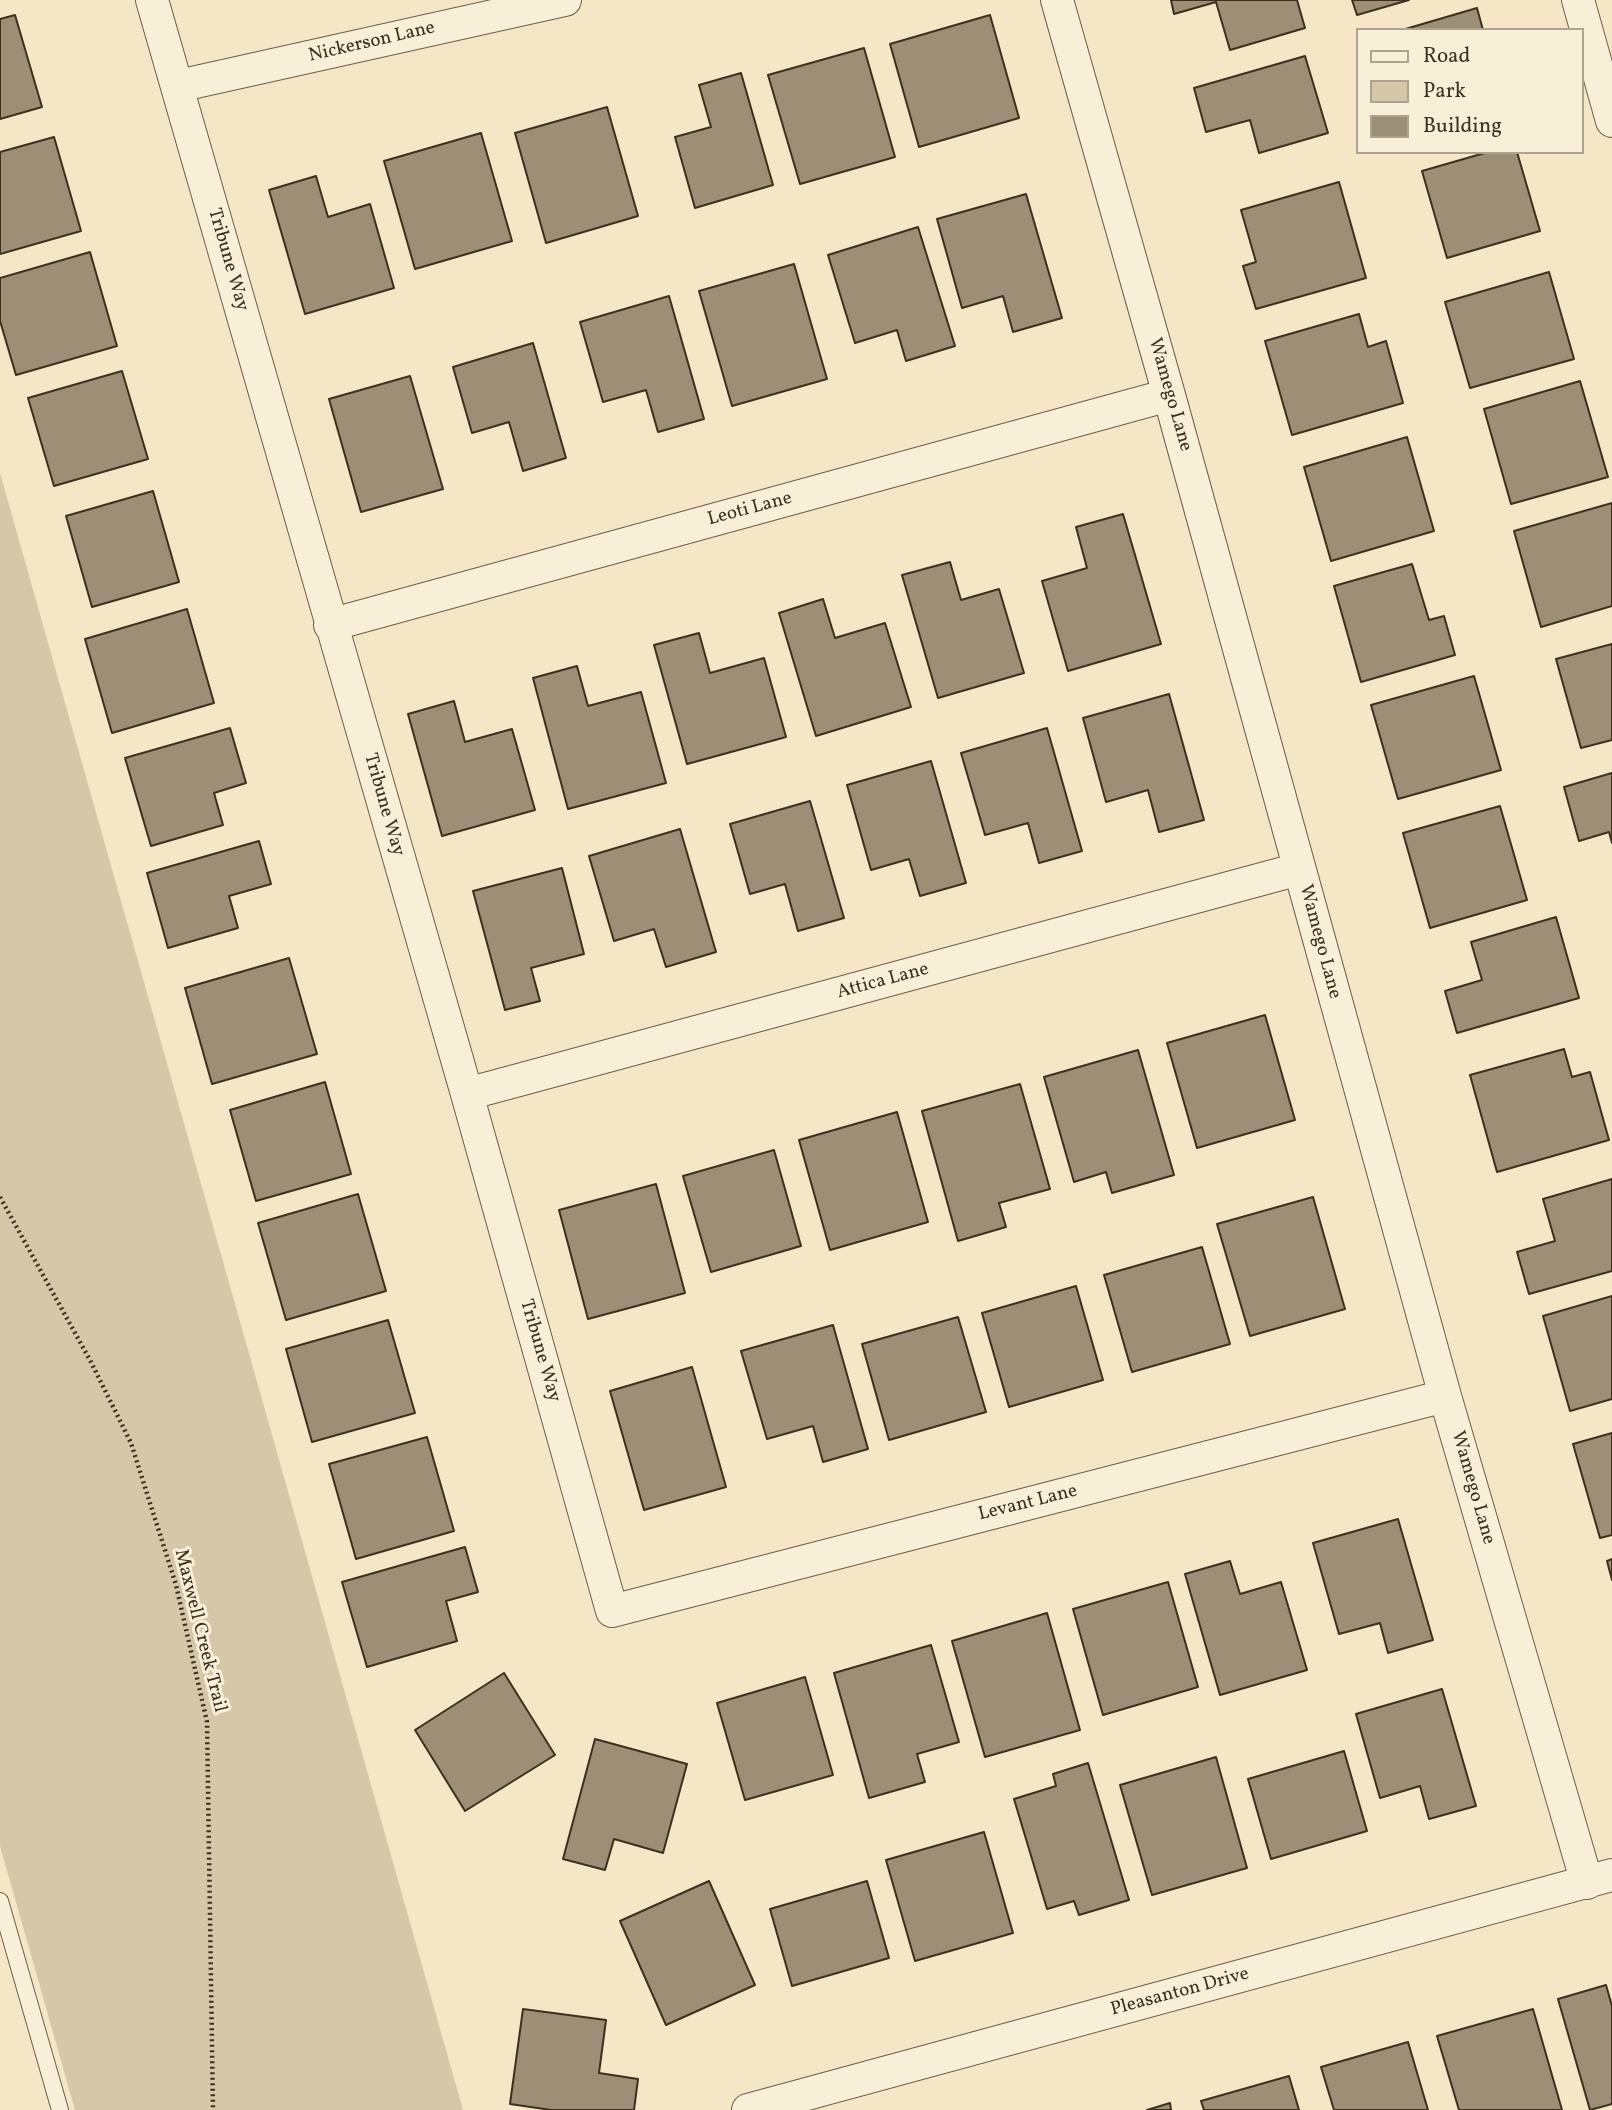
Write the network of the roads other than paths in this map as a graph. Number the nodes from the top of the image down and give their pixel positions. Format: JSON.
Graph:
{"nodes":[{"id":1,"x":152,"y":0,"type":"edge"},
{"id":2,"x":565,"y":0,"type":"edge"},
{"id":3,"x":1057,"y":0,"type":"edge"},
{"id":4,"x":1578,"y":0,"type":"edge"},
{"id":5,"x":178,"y":86,"type":"junction"},
{"id":6,"x":1612,"y":121,"type":"edge"},
{"id":7,"x":1169,"y":395,"type":"junction"},
{"id":8,"x":330,"y":625,"type":"junction"},
{"id":9,"x":1299,"y":869,"type":"junction"},
{"id":10,"x":467,"y":1094,"type":"junction"},
{"id":11,"x":1445,"y":1396,"type":"junction"},
{"id":12,"x":612,"y":1611,"type":"joint"},
{"id":13,"x":1599,"y":1879,"type":"edge"},
{"id":14,"x":0,"y":1901,"type":"edge"},
{"id":15,"x":60,"y":2110,"type":"edge"},
{"id":16,"x":748,"y":2110,"type":"edge"}],
"edges":[{"from":1,"to":5,"type":"street","name":"Tribune Way"},
{"from":2,"to":5,"type":"street","name":"Nickerson Lane"},
{"from":3,"to":7,"type":"street","name":"Wamego Lane"},
{"from":4,"to":6,"type":"street"},
{"from":5,"to":8,"type":"street","name":"Tribune Way"},
{"from":7,"to":8,"type":"street","name":"Leoti Lane"},
{"from":7,"to":9,"type":"street","name":"Wamego Lane"},
{"from":8,"to":10,"type":"street","name":"Tribune Way"},
{"from":9,"to":10,"type":"street","name":"Attica Lane"},
{"from":9,"to":11,"type":"street","name":"Wamego Lane"},
{"from":10,"to":12,"type":"street","name":"Tribune Way"},
{"from":11,"to":12,"type":"street","name":"Levant Lane"},
{"from":11,"to":13,"type":"street","name":"Wamego Lane"},
{"from":13,"to":16,"type":"street","name":"Pleasanton Drive"},
{"from":14,"to":15,"type":"lane"}]}
